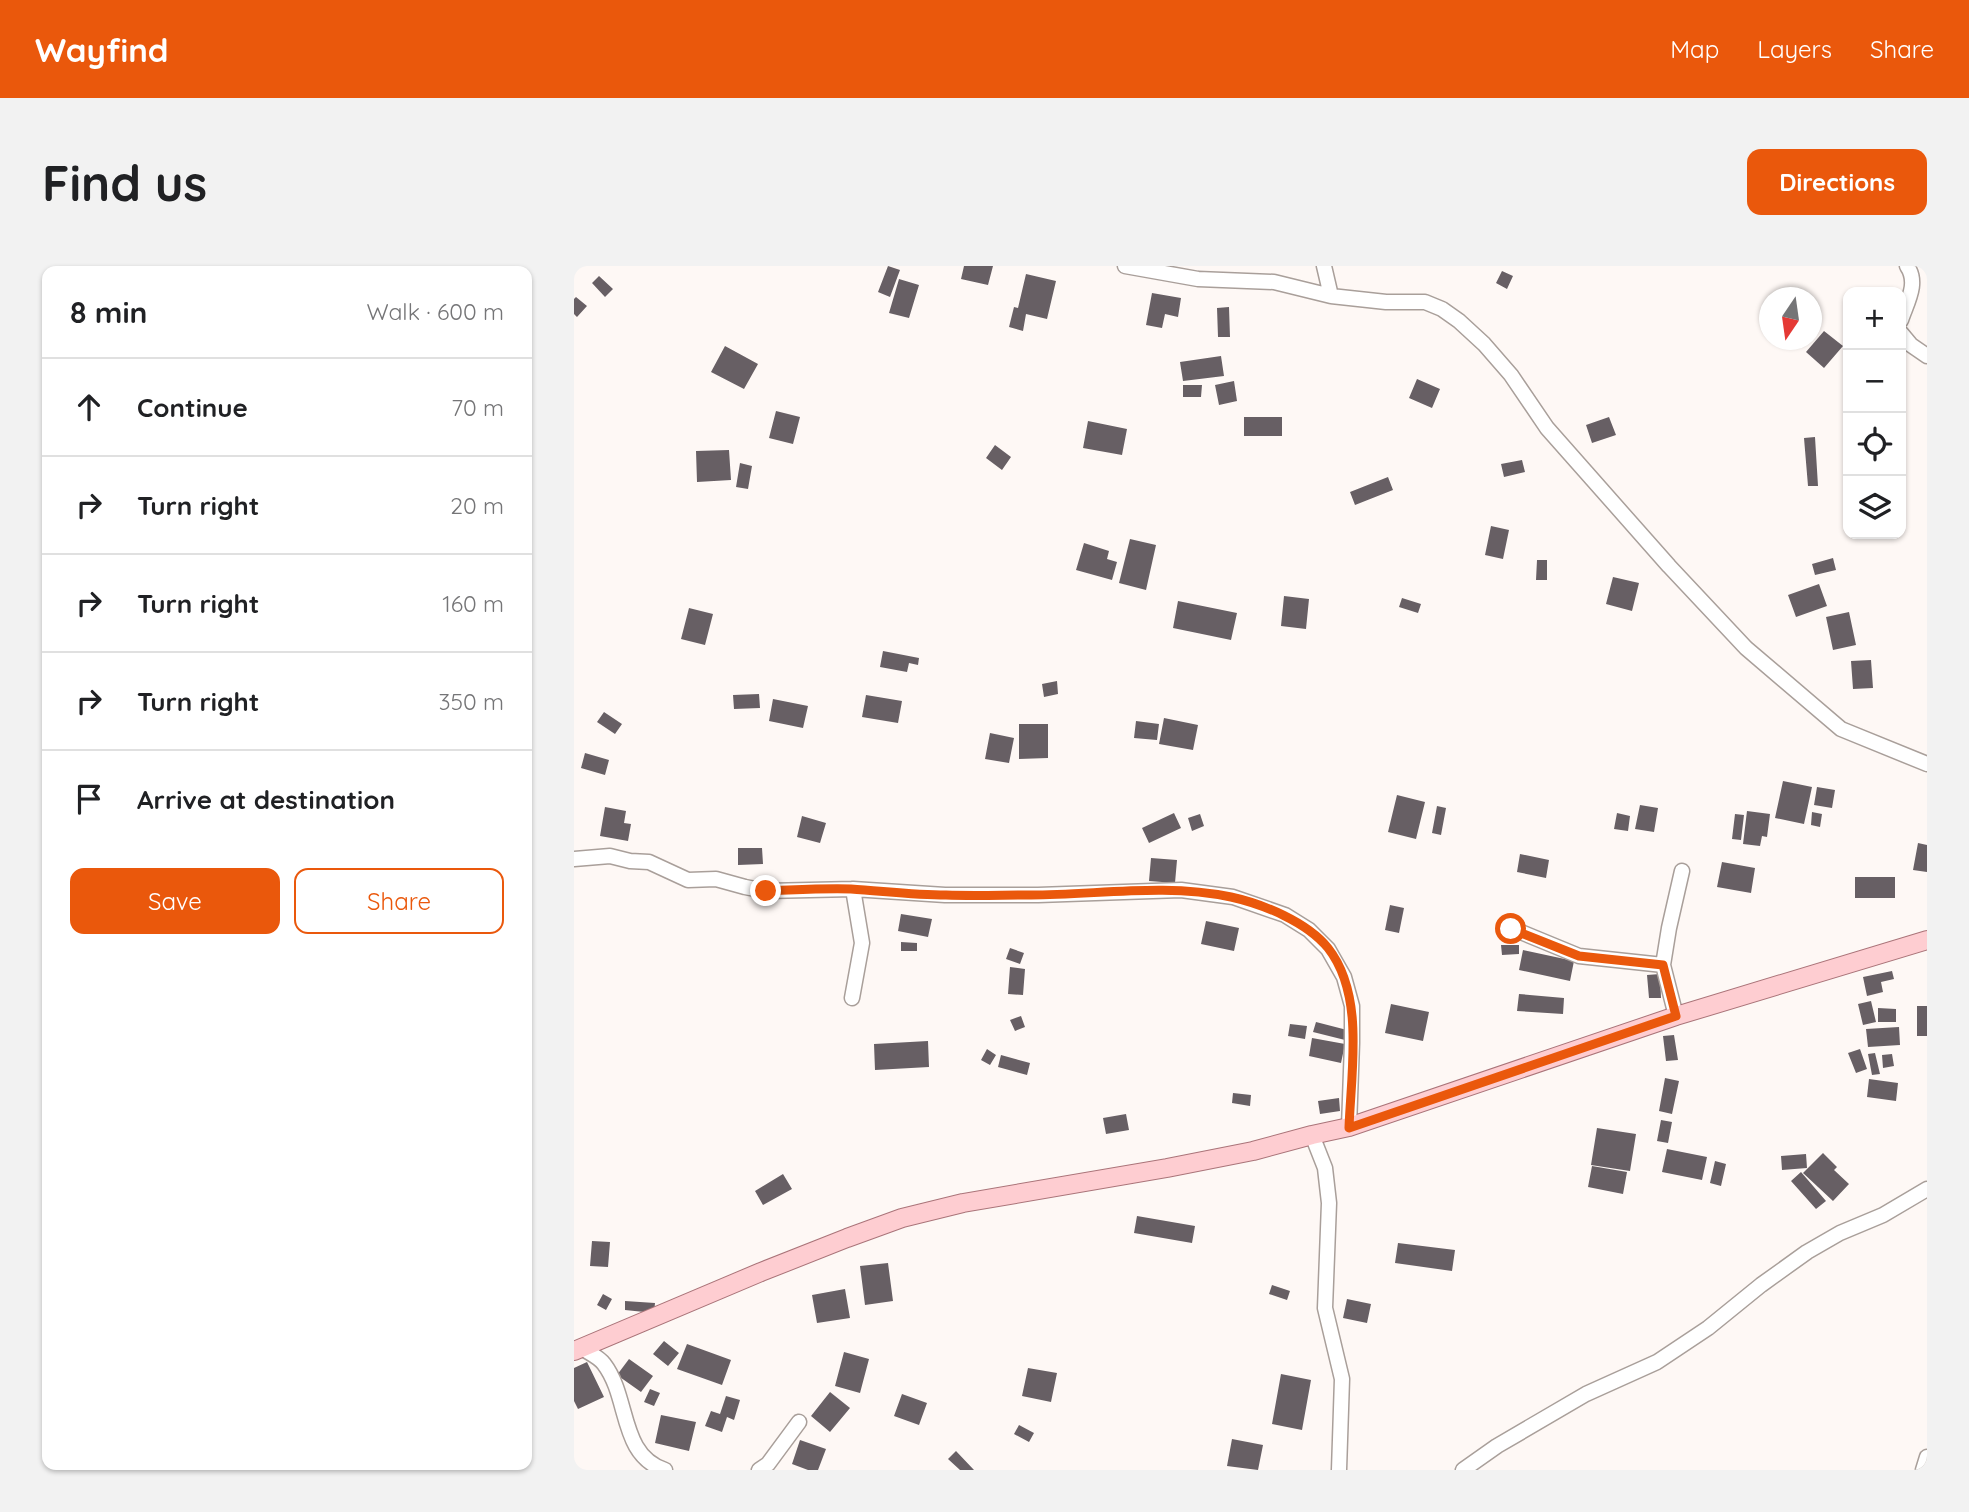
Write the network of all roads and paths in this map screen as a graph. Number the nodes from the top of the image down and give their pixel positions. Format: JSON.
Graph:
{"nodes":[{"id":1,"x":1125,"y":266,"type":"edge"},
{"id":2,"x":1324,"y":266,"type":"edge"},
{"id":3,"x":1907,"y":266,"type":"edge"},
{"id":4,"x":1331,"y":296,"type":"junction"},
{"id":5,"x":1906,"y":306,"type":"edge"},
{"id":6,"x":1906,"y":339,"type":"edge"},
{"id":7,"x":1927,"y":356,"type":"edge"},
{"id":8,"x":1927,"y":764,"type":"edge"},
{"id":9,"x":574,"y":859,"type":"edge"},
{"id":10,"x":1682,"y":871,"type":"dead end"},
{"id":11,"x":853,"y":889,"type":"junction"},
{"id":12,"x":1511,"y":929,"type":"dead end"},
{"id":13,"x":1927,"y":940,"type":"edge"},
{"id":14,"x":1663,"y":965,"type":"junction"},
{"id":15,"x":852,"y":998,"type":"dead end"},
{"id":16,"x":1676,"y":1016,"type":"junction"},
{"id":17,"x":1349,"y":1128,"type":"junction"},
{"id":18,"x":1312,"y":1135,"type":"junction"},
{"id":19,"x":1927,"y":1189,"type":"edge"},
{"id":20,"x":578,"y":1350,"type":"edge"},
{"id":21,"x":799,"y":1422,"type":"dead end"},
{"id":22,"x":1927,"y":1457,"type":"edge"},
{"id":23,"x":665,"y":1470,"type":"edge"},
{"id":24,"x":759,"y":1470,"type":"edge"},
{"id":25,"x":1339,"y":1470,"type":"edge"},
{"id":26,"x":1463,"y":1470,"type":"edge"},
{"id":27,"x":1923,"y":1470,"type":"edge"}],
"edges":[{"from":1,"to":4,"type":"street"},
{"from":2,"to":4,"type":"street"},
{"from":3,"to":5,"type":"street"},
{"from":4,"to":8,"type":"street"},
{"from":6,"to":7,"type":"street"},
{"from":9,"to":11,"type":"street"},
{"from":10,"to":14,"type":"street"},
{"from":11,"to":15,"type":"street"},
{"from":11,"to":17,"type":"street"},
{"from":12,"to":14,"type":"street"},
{"from":13,"to":16,"type":"main road"},
{"from":14,"to":16,"type":"street"},
{"from":16,"to":17,"type":"main road"},
{"from":17,"to":18,"type":"main road"},
{"from":18,"to":20,"type":"main road"},
{"from":18,"to":25,"type":"street"},
{"from":19,"to":26,"type":"street"},
{"from":20,"to":23,"type":"street"},
{"from":21,"to":24,"type":"street"},
{"from":22,"to":27,"type":"street"}]}
